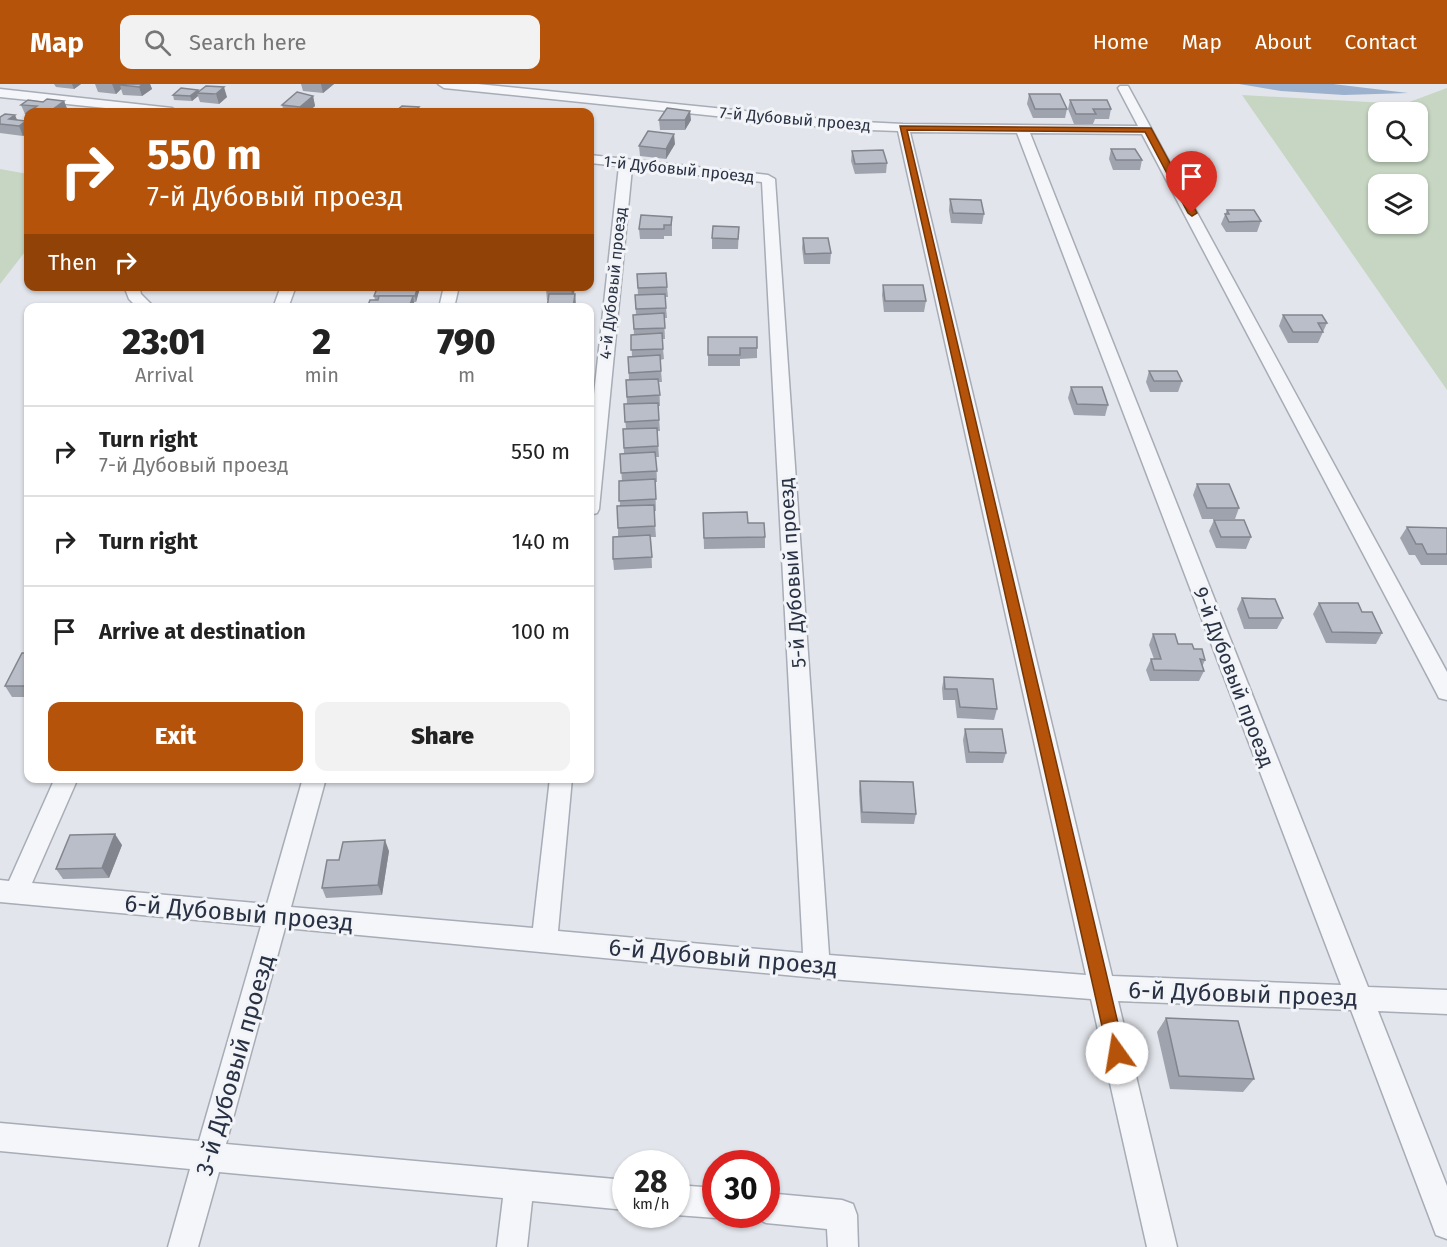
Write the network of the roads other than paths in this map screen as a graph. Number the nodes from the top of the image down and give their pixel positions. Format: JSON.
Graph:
{"nodes":[{"id":1,"x":444,"y":84,"type":"edge"},
{"id":2,"x":1124,"y":88,"type":"dead end"},
{"id":3,"x":0,"y":93,"type":"edge"},
{"id":4,"x":136,"y":108,"type":"edge"},
{"id":5,"x":903,"y":128,"type":"junction"},
{"id":6,"x":1022,"y":129,"type":"junction"},
{"id":7,"x":1148,"y":130,"type":"junction"},
{"id":8,"x":594,"y":159,"type":"edge"},
{"id":9,"x":626,"y":163,"type":"junction"},
{"id":10,"x":768,"y":179,"type":"joint"},
{"id":11,"x":132,"y":291,"type":"edge"},
{"id":12,"x":142,"y":303,"type":"edge"},
{"id":13,"x":594,"y":471,"type":"edge"},
{"id":14,"x":1447,"y":692,"type":"edge"},
{"id":15,"x":64,"y":783,"type":"edge"},
{"id":16,"x":314,"y":783,"type":"edge"},
{"id":17,"x":560,"y":783,"type":"edge"},
{"id":18,"x":8,"y":892,"type":"edge"},
{"id":19,"x":277,"y":916,"type":"junction"},
{"id":20,"x":544,"y":941,"type":"junction"},
{"id":21,"x":817,"y":966,"type":"junction"},
{"id":22,"x":1102,"y":988,"type":"junction"},
{"id":23,"x":1359,"y":999,"type":"junction"},
{"id":24,"x":1447,"y":1002,"type":"edge"},
{"id":25,"x":0,"y":1137,"type":"edge"},
{"id":26,"x":209,"y":1156,"type":"junction"},
{"id":27,"x":519,"y":1185,"type":"junction"},
{"id":28,"x":612,"y":1194,"type":"edge"},
{"id":29,"x":780,"y":1209,"type":"edge"},
{"id":30,"x":1447,"y":1224,"type":"edge"},
{"id":31,"x":183,"y":1247,"type":"edge"},
{"id":32,"x":512,"y":1247,"type":"edge"},
{"id":33,"x":843,"y":1247,"type":"edge"},
{"id":34,"x":1162,"y":1247,"type":"edge"}],
"edges":[{"from":1,"to":5,"type":"street","name":"7-й Дубовый проезд"},
{"from":2,"to":7,"type":"street"},
{"from":3,"to":4,"type":"street"},
{"from":5,"to":6,"type":"street","name":"7-й Дубовый проезд"},
{"from":5,"to":22,"type":"street"},
{"from":6,"to":7,"type":"street","name":"7-й Дубовый проезд"},
{"from":6,"to":23,"type":"street","name":"9-й Дубовый проезд"},
{"from":7,"to":14,"type":"street"},
{"from":8,"to":9,"type":"street","name":"1-й Дубовый проезд"},
{"from":9,"to":10,"type":"street","name":"1-й Дубовый проезд"},
{"from":9,"to":13,"type":"street","name":"4-й Дубовый проезд"},
{"from":10,"to":21,"type":"street","name":"5-й Дубовый проезд"},
{"from":11,"to":12,"type":"street"},
{"from":15,"to":18,"type":"street"},
{"from":16,"to":19,"type":"street","name":"3-й Дубовый проезд"},
{"from":17,"to":20,"type":"street"},
{"from":18,"to":19,"type":"street","name":"6-й Дубовый проезд"},
{"from":19,"to":20,"type":"street","name":"6-й Дубовый проезд"},
{"from":19,"to":26,"type":"street","name":"3-й Дубовый проезд"},
{"from":20,"to":21,"type":"street","name":"6-й Дубовый проезд"},
{"from":21,"to":22,"type":"street","name":"6-й Дубовый проезд"},
{"from":22,"to":23,"type":"street","name":"6-й Дубовый проезд"},
{"from":22,"to":34,"type":"street"},
{"from":23,"to":24,"type":"street","name":"6-й Дубовый проезд"},
{"from":23,"to":30,"type":"street","name":"9-й Дубовый проезд"},
{"from":25,"to":26,"type":"street"},
{"from":26,"to":27,"type":"street"},
{"from":26,"to":31,"type":"street","name":"3-й Дубовый проезд"},
{"from":27,"to":28,"type":"street"},
{"from":27,"to":32,"type":"street"},
{"from":29,"to":33,"type":"street"}]}
